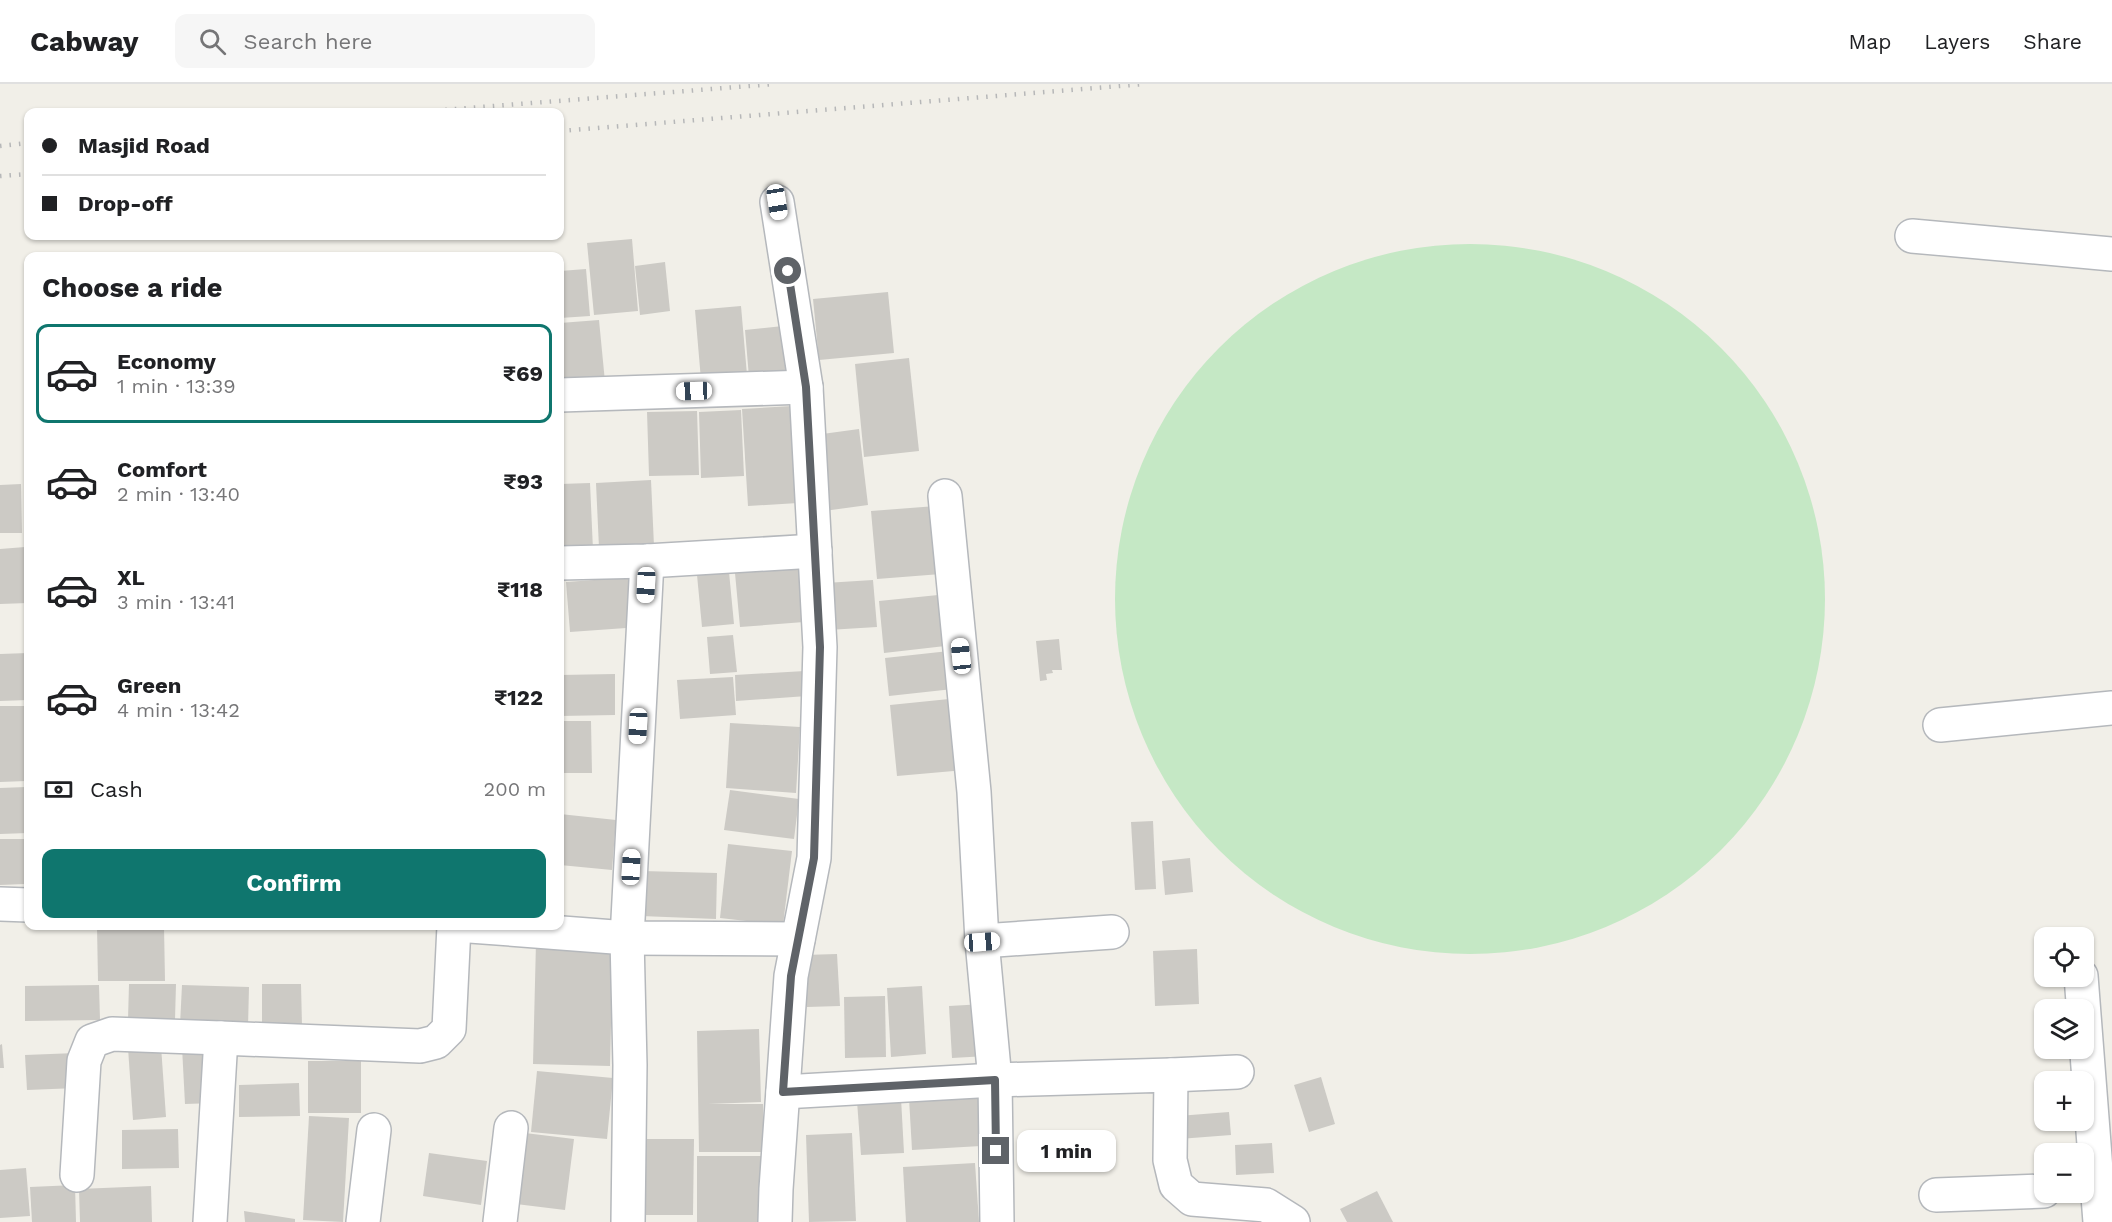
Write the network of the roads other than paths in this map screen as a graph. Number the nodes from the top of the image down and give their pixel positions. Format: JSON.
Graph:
{"nodes":[{"id":1,"x":777,"y":202,"type":"dead end"},
{"id":2,"x":1912,"y":236,"type":"dead end"},
{"id":3,"x":2112,"y":254,"type":"edge"},
{"id":4,"x":806,"y":387,"type":"junction"},
{"id":5,"x":564,"y":395,"type":"edge"},
{"id":6,"x":945,"y":496,"type":"dead end"},
{"id":7,"x":815,"y":551,"type":"junction"},
{"id":8,"x":647,"y":561,"type":"junction"},
{"id":9,"x":564,"y":563,"type":"edge"},
{"id":10,"x":2112,"y":708,"type":"edge"},
{"id":11,"x":1940,"y":725,"type":"dead end"},
{"id":12,"x":0,"y":904,"type":"edge"},
{"id":13,"x":24,"y":905,"type":"edge"},
{"id":14,"x":453,"y":930,"type":"edge"},
{"id":15,"x":522,"y":930,"type":"edge"},
{"id":16,"x":1112,"y":932,"type":"dead end"},
{"id":17,"x":627,"y":938,"type":"junction"},
{"id":18,"x":798,"y":939,"type":"junction"},
{"id":19,"x":982,"y":942,"type":"junction"},
{"id":20,"x":2082,"y":987,"type":"edge"},
{"id":21,"x":221,"y":1038,"type":"junction"},
{"id":22,"x":1237,"y":1072,"type":"dead end"},
{"id":23,"x":1171,"y":1075,"type":"junction"},
{"id":24,"x":995,"y":1080,"type":"junction"},
{"id":25,"x":783,"y":1092,"type":"junction"},
{"id":26,"x":511,"y":1128,"type":"dead end"},
{"id":27,"x":374,"y":1130,"type":"dead end"},
{"id":28,"x":78,"y":1175,"type":"dead end"},
{"id":29,"x":2098,"y":1189,"type":"edge"},
{"id":30,"x":2034,"y":1191,"type":"edge"},
{"id":31,"x":1936,"y":1195,"type":"dead end"},
{"id":32,"x":210,"y":1222,"type":"edge"},
{"id":33,"x":363,"y":1222,"type":"edge"},
{"id":34,"x":500,"y":1222,"type":"edge"},
{"id":35,"x":628,"y":1222,"type":"edge"},
{"id":36,"x":775,"y":1222,"type":"edge"},
{"id":37,"x":997,"y":1222,"type":"edge"},
{"id":38,"x":1293,"y":1222,"type":"edge"},
{"id":39,"x":2100,"y":1222,"type":"edge"}],
"edges":[{"from":1,"to":4,"type":"street"},
{"from":2,"to":3,"type":"street"},
{"from":4,"to":5,"type":"street"},
{"from":4,"to":7,"type":"street"},
{"from":6,"to":19,"type":"street"},
{"from":7,"to":8,"type":"street"},
{"from":7,"to":18,"type":"street"},
{"from":8,"to":9,"type":"street"},
{"from":8,"to":17,"type":"street"},
{"from":10,"to":11,"type":"street"},
{"from":12,"to":13,"type":"street"},
{"from":14,"to":21,"type":"street"},
{"from":15,"to":17,"type":"street"},
{"from":16,"to":19,"type":"street"},
{"from":17,"to":18,"type":"street"},
{"from":17,"to":35,"type":"street"},
{"from":18,"to":25,"type":"street"},
{"from":19,"to":24,"type":"street"},
{"from":20,"to":29,"type":"street"},
{"from":21,"to":28,"type":"street"},
{"from":21,"to":32,"type":"street"},
{"from":22,"to":23,"type":"street"},
{"from":23,"to":24,"type":"street"},
{"from":23,"to":38,"type":"street"},
{"from":24,"to":25,"type":"street"},
{"from":24,"to":37,"type":"street"},
{"from":25,"to":36,"type":"street"},
{"from":26,"to":34,"type":"street"},
{"from":27,"to":33,"type":"street"},
{"from":29,"to":39,"type":"street"},
{"from":30,"to":31,"type":"street"}]}
